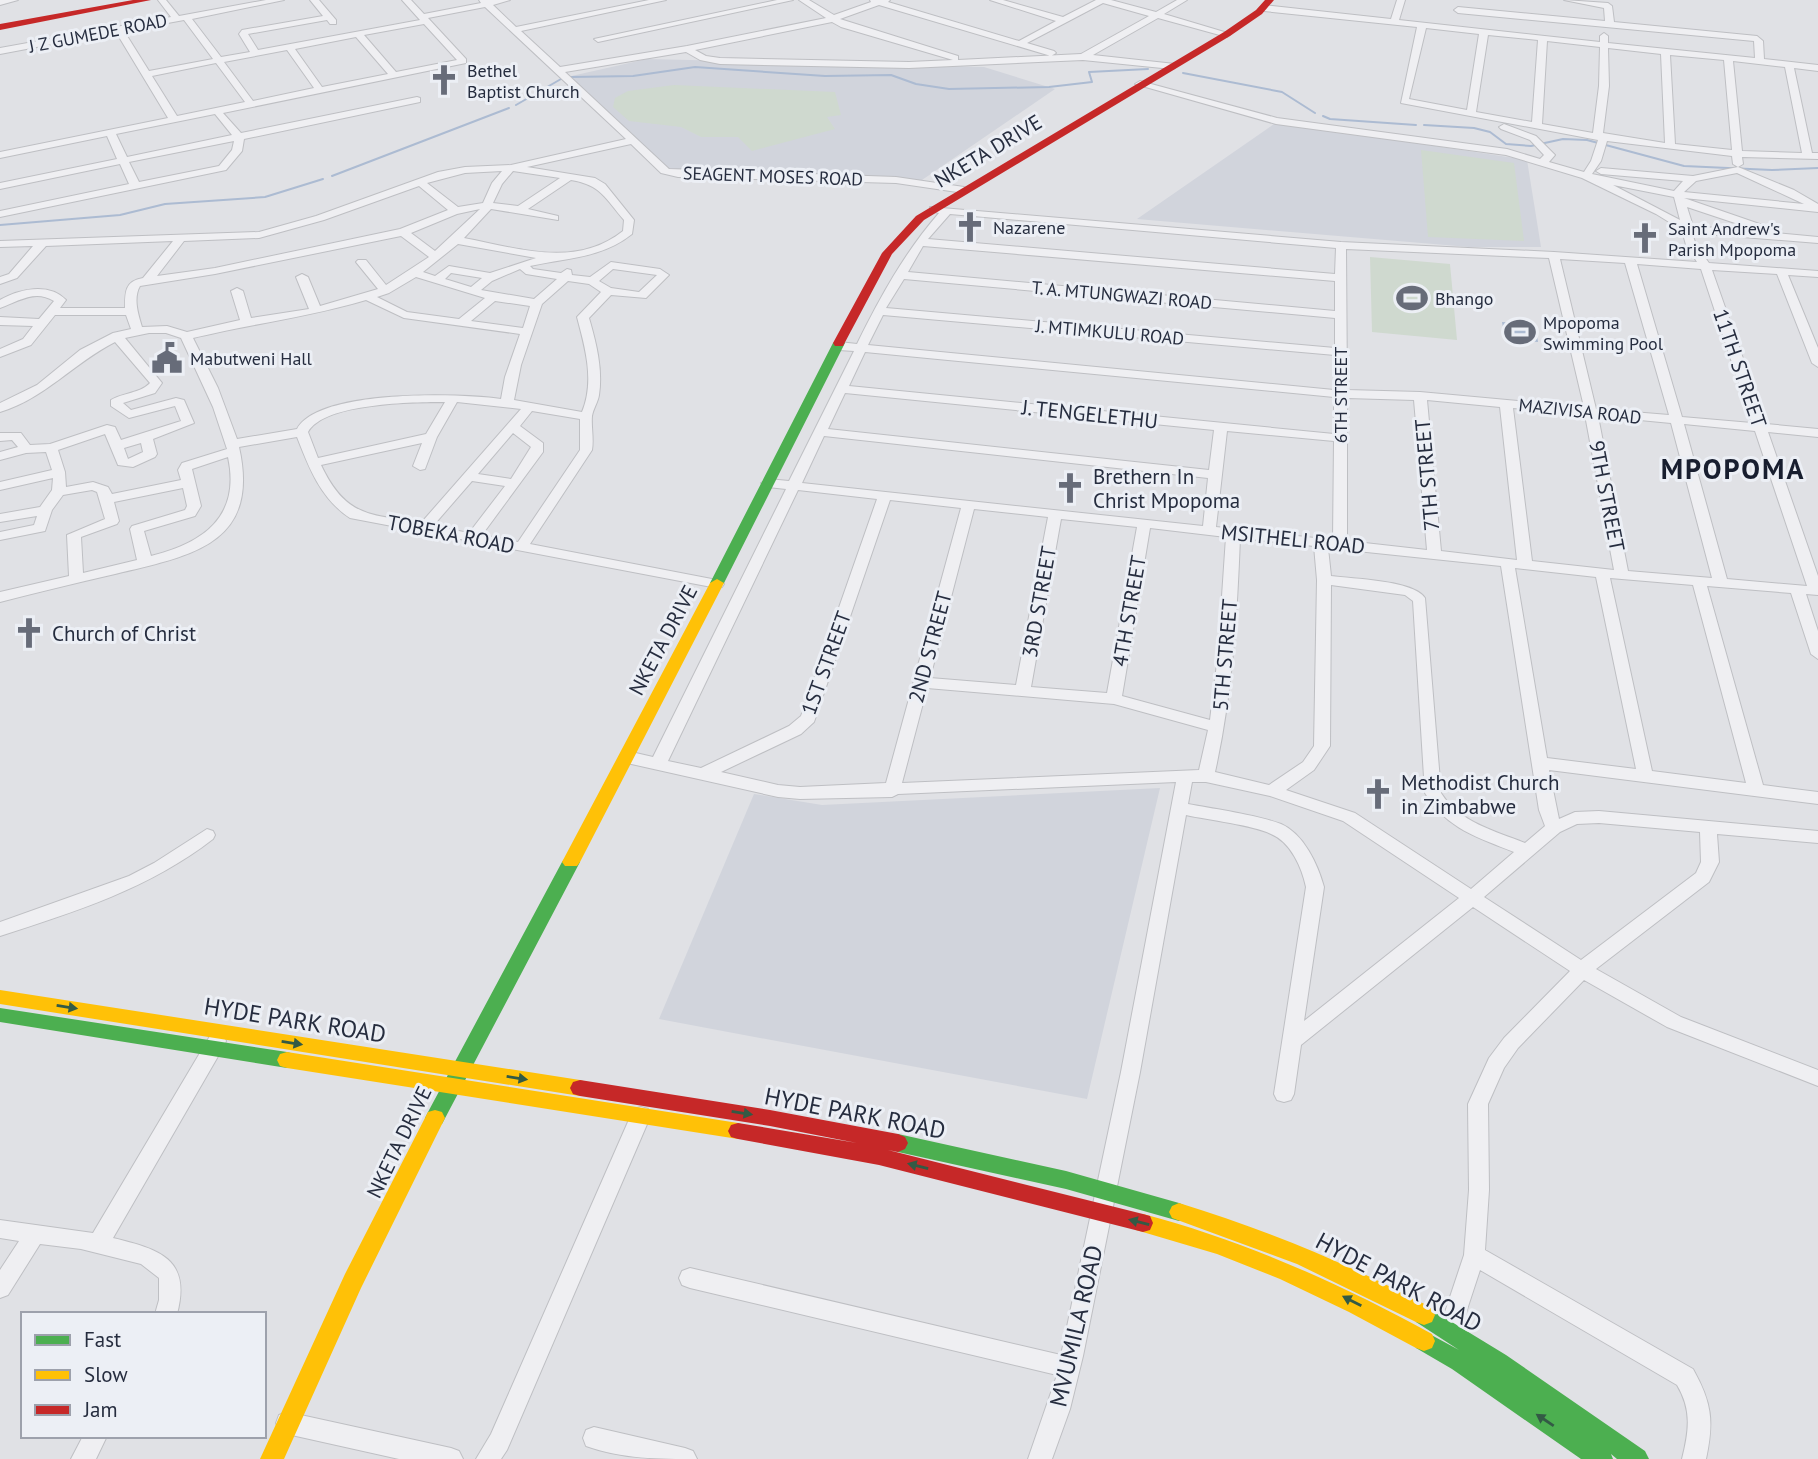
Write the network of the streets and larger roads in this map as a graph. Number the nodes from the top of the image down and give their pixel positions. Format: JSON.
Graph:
{"nodes":[{"id":1,"x":15,"y":0,"type":"edge"},
{"id":2,"x":147,"y":0,"type":"edge"},
{"id":3,"x":162,"y":0,"type":"edge"},
{"id":4,"x":279,"y":0,"type":"edge"},
{"id":5,"x":314,"y":0,"type":"edge"},
{"id":6,"x":406,"y":0,"type":"edge"},
{"id":7,"x":506,"y":0,"type":"edge"},
{"id":8,"x":662,"y":0,"type":"edge"},
{"id":9,"x":789,"y":0,"type":"edge"},
{"id":10,"x":803,"y":0,"type":"edge"},
{"id":11,"x":994,"y":0,"type":"edge"},
{"id":12,"x":1101,"y":0,"type":"edge"},
{"id":13,"x":1184,"y":0,"type":"edge"},
{"id":14,"x":1401,"y":0,"type":"edge"},
{"id":15,"x":1569,"y":0,"type":"edge"},
{"id":16,"x":879,"y":1,"type":"edge"},
{"id":17,"x":0,"y":2,"type":"edge"},
{"id":18,"x":120,"y":2,"type":"edge"},
{"id":19,"x":484,"y":2,"type":"edge"},
{"id":20,"x":1267,"y":4,"type":"edge"},
{"id":21,"x":1459,"y":5,"type":"edge"},
{"id":22,"x":1157,"y":15,"type":"junction"},
{"id":23,"x":330,"y":17,"type":"junction"},
{"id":24,"x":181,"y":18,"type":"junction"},
{"id":25,"x":424,"y":19,"type":"junction"},
{"id":26,"x":832,"y":19,"type":"junction"},
{"id":27,"x":1062,"y":20,"type":"junction"},
{"id":28,"x":1394,"y":23,"type":"junction"},
{"id":29,"x":1608,"y":24,"type":"junction"},
{"id":30,"x":1422,"y":26,"type":"junction"},
{"id":31,"x":0,"y":27,"type":"edge"},
{"id":32,"x":118,"y":30,"type":"junction"},
{"id":33,"x":513,"y":30,"type":"junction"},
{"id":34,"x":1456,"y":30,"type":"junction"},
{"id":35,"x":590,"y":32,"type":"dead end"},
{"id":36,"x":1484,"y":33,"type":"junction"},
{"id":37,"x":358,"y":34,"type":"junction"},
{"id":38,"x":1227,"y":34,"type":"junction"},
{"id":39,"x":345,"y":36,"type":"junction"},
{"id":40,"x":1543,"y":39,"type":"junction"},
{"id":41,"x":1019,"y":44,"type":"junction"},
{"id":42,"x":1604,"y":45,"type":"junction"},
{"id":43,"x":289,"y":47,"type":"junction"},
{"id":44,"x":610,"y":49,"type":"junction"},
{"id":45,"x":687,"y":49,"type":"junction"},
{"id":46,"x":0,"y":51,"type":"edge"},
{"id":47,"x":1665,"y":52,"type":"junction"},
{"id":48,"x":256,"y":53,"type":"junction"},
{"id":49,"x":1067,"y":57,"type":"junction"},
{"id":50,"x":1083,"y":57,"type":"junction"},
{"id":51,"x":1728,"y":59,"type":"junction"},
{"id":52,"x":219,"y":60,"type":"junction"},
{"id":53,"x":964,"y":61,"type":"junction"},
{"id":54,"x":1760,"y":62,"type":"junction"},
{"id":55,"x":1172,"y":65,"type":"junction"},
{"id":56,"x":1789,"y":65,"type":"junction"},
{"id":57,"x":1818,"y":68,"type":"edge"},
{"id":58,"x":559,"y":70,"type":"junction"},
{"id":59,"x":146,"y":74,"type":"junction"},
{"id":60,"x":394,"y":75,"type":"junction"},
{"id":61,"x":1140,"y":84,"type":"junction"},
{"id":62,"x":320,"y":90,"type":"junction"},
{"id":63,"x":417,"y":100,"type":"dead end"},
{"id":64,"x":251,"y":104,"type":"junction"},
{"id":65,"x":217,"y":111,"type":"junction"},
{"id":66,"x":1473,"y":114,"type":"junction"},
{"id":67,"x":174,"y":119,"type":"junction"},
{"id":68,"x":1537,"y":124,"type":"junction"},
{"id":69,"x":110,"y":133,"type":"junction"},
{"id":70,"x":1601,"y":135,"type":"junction"},
{"id":71,"x":239,"y":137,"type":"junction"},
{"id":72,"x":631,"y":141,"type":"junction"},
{"id":73,"x":1670,"y":147,"type":"junction"},
{"id":74,"x":0,"y":155,"type":"edge"},
{"id":75,"x":1813,"y":156,"type":"edge"},
{"id":76,"x":123,"y":160,"type":"junction"},
{"id":77,"x":1542,"y":163,"type":"junction"},
{"id":78,"x":1738,"y":163,"type":"junction"},
{"id":79,"x":511,"y":168,"type":"junction"},
{"id":80,"x":1588,"y":173,"type":"junction"},
{"id":81,"x":570,"y":176,"type":"junction"},
{"id":82,"x":1693,"y":179,"type":"junction"},
{"id":83,"x":420,"y":182,"type":"junction"},
{"id":84,"x":0,"y":186,"type":"edge"},
{"id":85,"x":136,"y":187,"type":"junction"},
{"id":86,"x":964,"y":190,"type":"junction"},
{"id":87,"x":1679,"y":198,"type":"junction"},
{"id":88,"x":488,"y":206,"type":"junction"},
{"id":89,"x":1818,"y":209,"type":"edge"},
{"id":90,"x":519,"y":210,"type":"junction"},
{"id":91,"x":941,"y":210,"type":"junction"},
{"id":92,"x":456,"y":211,"type":"junction"},
{"id":93,"x":0,"y":214,"type":"edge"},
{"id":94,"x":554,"y":218,"type":"dead end"},
{"id":95,"x":1688,"y":229,"type":"junction"},
{"id":96,"x":403,"y":232,"type":"junction"},
{"id":97,"x":259,"y":235,"type":"junction"},
{"id":98,"x":1781,"y":237,"type":"junction"},
{"id":99,"x":180,"y":239,"type":"junction"},
{"id":100,"x":456,"y":240,"type":"junction"},
{"id":101,"x":1818,"y":240,"type":"edge"},
{"id":102,"x":43,"y":242,"type":"junction"},
{"id":103,"x":920,"y":242,"type":"junction"},
{"id":104,"x":0,"y":244,"type":"edge"},
{"id":105,"x":1341,"y":245,"type":"junction"},
{"id":106,"x":1554,"y":255,"type":"junction"},
{"id":107,"x":436,"y":257,"type":"junction"},
{"id":108,"x":552,"y":258,"type":"junction"},
{"id":109,"x":273,"y":259,"type":"junction"},
{"id":110,"x":1630,"y":260,"type":"junction"},
{"id":111,"x":362,"y":262,"type":"dead end"},
{"id":112,"x":523,"y":265,"type":"junction"},
{"id":113,"x":1705,"y":265,"type":"junction"},
{"id":114,"x":1781,"y":271,"type":"junction"},
{"id":115,"x":415,"y":273,"type":"junction"},
{"id":116,"x":1818,"y":274,"type":"edge"},
{"id":117,"x":902,"y":275,"type":"junction"},
{"id":118,"x":488,"y":276,"type":"junction"},
{"id":119,"x":302,"y":277,"type":"dead end"},
{"id":120,"x":565,"y":278,"type":"junction"},
{"id":121,"x":1341,"y":278,"type":"junction"},
{"id":122,"x":148,"y":279,"type":"junction"},
{"id":123,"x":437,"y":280,"type":"junction"},
{"id":124,"x":0,"y":281,"type":"edge"},
{"id":125,"x":592,"y":281,"type":"junction"},
{"id":126,"x":474,"y":290,"type":"junction"},
{"id":127,"x":237,"y":291,"type":"dead end"},
{"id":128,"x":385,"y":291,"type":"junction"},
{"id":129,"x":608,"y":291,"type":"junction"},
{"id":130,"x":368,"y":297,"type":"junction"},
{"id":131,"x":493,"y":297,"type":"junction"},
{"id":132,"x":537,"y":303,"type":"junction"},
{"id":133,"x":0,"y":304,"type":"edge"},
{"id":134,"x":316,"y":310,"type":"junction"},
{"id":135,"x":52,"y":311,"type":"junction"},
{"id":136,"x":879,"y":311,"type":"junction"},
{"id":137,"x":131,"y":312,"type":"junction"},
{"id":138,"x":1341,"y":315,"type":"junction"},
{"id":139,"x":0,"y":321,"type":"edge"},
{"id":140,"x":246,"y":322,"type":"junction"},
{"id":141,"x":43,"y":323,"type":"junction"},
{"id":142,"x":461,"y":323,"type":"junction"},
{"id":143,"x":137,"y":331,"type":"junction"},
{"id":144,"x":528,"y":332,"type":"junction"},
{"id":145,"x":117,"y":336,"type":"junction"},
{"id":146,"x":186,"y":336,"type":"junction"},
{"id":147,"x":839,"y":346,"type":"junction"},
{"id":148,"x":860,"y":348,"type":"junction"},
{"id":149,"x":1341,"y":352,"type":"junction"},
{"id":150,"x":0,"y":353,"type":"edge"},
{"id":151,"x":1818,"y":363,"type":"edge"},
{"id":152,"x":840,"y":390,"type":"junction"},
{"id":153,"x":1341,"y":394,"type":"junction"},
{"id":154,"x":1420,"y":396,"type":"junction"},
{"id":155,"x":453,"y":398,"type":"junction"},
{"id":156,"x":507,"y":403,"type":"junction"},
{"id":157,"x":1506,"y":404,"type":"junction"},
{"id":158,"x":529,"y":407,"type":"junction"},
{"id":159,"x":0,"y":408,"type":"edge"},
{"id":160,"x":1591,"y":412,"type":"junction"},
{"id":161,"x":586,"y":416,"type":"junction"},
{"id":162,"x":1677,"y":421,"type":"junction"},
{"id":163,"x":512,"y":426,"type":"junction"},
{"id":164,"x":1221,"y":427,"type":"junction"},
{"id":165,"x":1760,"y":428,"type":"junction"},
{"id":166,"x":302,"y":432,"type":"junction"},
{"id":167,"x":821,"y":432,"type":"junction"},
{"id":168,"x":1818,"y":433,"type":"edge"},
{"id":169,"x":0,"y":437,"type":"edge"},
{"id":170,"x":431,"y":437,"type":"junction"},
{"id":171,"x":146,"y":438,"type":"junction"},
{"id":172,"x":1340,"y":438,"type":"junction"},
{"id":173,"x":117,"y":446,"type":"junction"},
{"id":174,"x":51,"y":448,"type":"junction"},
{"id":175,"x":233,"y":448,"type":"junction"},
{"id":176,"x":26,"y":449,"type":"junction"},
{"id":177,"x":0,"y":456,"type":"edge"},
{"id":178,"x":315,"y":463,"type":"junction"},
{"id":179,"x":420,"y":466,"type":"dead end"},
{"id":180,"x":58,"y":472,"type":"junction"},
{"id":181,"x":1216,"y":475,"type":"junction"},
{"id":182,"x":469,"y":476,"type":"junction"},
{"id":183,"x":188,"y":483,"type":"junction"},
{"id":184,"x":768,"y":483,"type":"junction"},
{"id":185,"x":514,"y":484,"type":"junction"},
{"id":186,"x":0,"y":486,"type":"edge"},
{"id":187,"x":795,"y":486,"type":"junction"},
{"id":188,"x":58,"y":492,"type":"junction"},
{"id":189,"x":885,"y":496,"type":"junction"},
{"id":190,"x":107,"y":499,"type":"junction"},
{"id":191,"x":969,"y":504,"type":"junction"},
{"id":192,"x":45,"y":510,"type":"junction"},
{"id":193,"x":1055,"y":514,"type":"junction"},
{"id":194,"x":0,"y":518,"type":"edge"},
{"id":195,"x":111,"y":521,"type":"junction"},
{"id":196,"x":1144,"y":524,"type":"junction"},
{"id":197,"x":424,"y":528,"type":"junction"},
{"id":198,"x":137,"y":529,"type":"junction"},
{"id":199,"x":1209,"y":530,"type":"junction"},
{"id":200,"x":1233,"y":532,"type":"junction"},
{"id":201,"x":0,"y":536,"type":"edge"},
{"id":202,"x":472,"y":538,"type":"junction"},
{"id":203,"x":1321,"y":543,"type":"junction"},
{"id":204,"x":1340,"y":545,"type":"junction"},
{"id":205,"x":521,"y":547,"type":"junction"},
{"id":206,"x":1434,"y":554,"type":"junction"},
{"id":207,"x":145,"y":562,"type":"junction"},
{"id":208,"x":1507,"y":562,"type":"junction"},
{"id":209,"x":1525,"y":564,"type":"junction"},
{"id":210,"x":1602,"y":573,"type":"junction"},
{"id":211,"x":1622,"y":574,"type":"junction"},
{"id":212,"x":76,"y":579,"type":"junction"},
{"id":213,"x":1324,"y":580,"type":"junction"},
{"id":214,"x":1699,"y":582,"type":"junction"},
{"id":215,"x":1721,"y":583,"type":"junction"},
{"id":216,"x":717,"y":584,"type":"junction"},
{"id":217,"x":1797,"y":589,"type":"junction"},
{"id":218,"x":1817,"y":591,"type":"edge"},
{"id":219,"x":0,"y":597,"type":"edge"},
{"id":220,"x":1818,"y":654,"type":"edge"},
{"id":221,"x":920,"y":682,"type":"junction"},
{"id":222,"x":1023,"y":690,"type":"junction"},
{"id":223,"x":1114,"y":699,"type":"junction"},
{"id":224,"x":1218,"y":728,"type":"junction"},
{"id":225,"x":627,"y":757,"type":"junction"},
{"id":226,"x":1540,"y":763,"type":"junction"},
{"id":227,"x":658,"y":764,"type":"junction"},
{"id":228,"x":703,"y":774,"type":"junction"},
{"id":229,"x":1185,"y":776,"type":"junction"},
{"id":230,"x":1206,"y":776,"type":"junction"},
{"id":231,"x":1645,"y":776,"type":"junction"},
{"id":232,"x":1272,"y":790,"type":"junction"},
{"id":233,"x":1756,"y":790,"type":"junction"},
{"id":234,"x":892,"y":791,"type":"junction"},
{"id":235,"x":1818,"y":798,"type":"edge"},
{"id":236,"x":1179,"y":808,"type":"junction"},
{"id":237,"x":1554,"y":828,"type":"junction"},
{"id":238,"x":1708,"y":828,"type":"junction"},
{"id":239,"x":207,"y":835,"type":"dead end"},
{"id":240,"x":1818,"y":837,"type":"edge"},
{"id":241,"x":1527,"y":850,"type":"junction"},
{"id":242,"x":1473,"y":897,"type":"junction"},
{"id":243,"x":0,"y":929,"type":"edge"},
{"id":244,"x":1582,"y":970,"type":"junction"},
{"id":245,"x":0,"y":997,"type":"edge"},
{"id":246,"x":0,"y":1016,"type":"edge"},
{"id":247,"x":217,"y":1040,"type":"junction"},
{"id":248,"x":1292,"y":1042,"type":"junction"},
{"id":249,"x":458,"y":1069,"type":"junction"},
{"id":250,"x":1818,"y":1078,"type":"edge"},
{"id":251,"x":449,"y":1088,"type":"junction"},
{"id":252,"x":1284,"y":1094,"type":"dead end"},
{"id":253,"x":641,"y":1115,"type":"junction"},
{"id":254,"x":1105,"y":1202,"type":"junction"},
{"id":255,"x":0,"y":1229,"type":"edge"},
{"id":256,"x":35,"y":1234,"type":"junction"},
{"id":257,"x":97,"y":1244,"type":"junction"},
{"id":258,"x":1474,"y":1255,"type":"junction"},
{"id":259,"x":690,"y":1279,"type":"dead end"},
{"id":260,"x":0,"y":1288,"type":"edge"},
{"id":261,"x":167,"y":1312,"type":"edge"},
{"id":262,"x":1450,"y":1330,"type":"junction"},
{"id":263,"x":1068,"y":1367,"type":"junction"},
{"id":264,"x":287,"y":1423,"type":"junction"},
{"id":265,"x":95,"y":1438,"type":"edge"},
{"id":266,"x":594,"y":1438,"type":"dead end"},
{"id":267,"x":83,"y":1459,"type":"edge"},
{"id":268,"x":272,"y":1459,"type":"edge"},
{"id":269,"x":451,"y":1459,"type":"edge"},
{"id":270,"x":488,"y":1459,"type":"edge"},
{"id":271,"x":685,"y":1459,"type":"edge"},
{"id":272,"x":1040,"y":1459,"type":"edge"},
{"id":273,"x":1601,"y":1459,"type":"edge"},
{"id":274,"x":1637,"y":1459,"type":"edge"},
{"id":275,"x":1694,"y":1459,"type":"edge"}],
"edges":[{"from":1,"to":17,"type":"street"},
{"from":2,"to":18,"type":"street"},
{"from":3,"to":24,"type":"street"},
{"from":4,"to":24,"type":"street","name":"J Z GUMEDE ROAD"},
{"from":5,"to":23,"type":"street"},
{"from":6,"to":25,"type":"street"},
{"from":7,"to":19,"type":"street"},
{"from":8,"to":33,"type":"street"},
{"from":9,"to":44,"type":"street"},
{"from":10,"to":26,"type":"street"},
{"from":11,"to":27,"type":"street"},
{"from":12,"to":22,"type":"street"},
{"from":12,"to":27,"type":"street"},
{"from":13,"to":22,"type":"street"},
{"from":14,"to":28,"type":"street"},
{"from":15,"to":29,"type":"street"},
{"from":16,"to":26,"type":"street"},
{"from":16,"to":41,"type":"street"},
{"from":18,"to":31,"type":"street"},
{"from":19,"to":25,"type":"street"},
{"from":19,"to":33,"type":"street","name":"SEAGENT MOSES ROAD"},
{"from":20,"to":28,"type":"street"},
{"from":20,"to":38,"type":"street","name":"NKETA DRIVE"},
{"from":21,"to":29,"type":"street"},
{"from":21,"to":34,"type":"street"},
{"from":22,"to":38,"type":"street"},
{"from":22,"to":50,"type":"street"},
{"from":23,"to":39,"type":"street"},
{"from":23,"to":48,"type":"street"},
{"from":24,"to":32,"type":"street","name":"J Z GUMEDE ROAD"},
{"from":24,"to":52,"type":"street"},
{"from":25,"to":37,"type":"street"},
{"from":25,"to":60,"type":"street"},
{"from":26,"to":45,"type":"street"},
{"from":26,"to":53,"type":"street"},
{"from":27,"to":41,"type":"street"},
{"from":28,"to":30,"type":"street"},
{"from":29,"to":42,"type":"street"},
{"from":29,"to":54,"type":"street"},
{"from":30,"to":34,"type":"street"},
{"from":30,"to":66,"type":"street"},
{"from":32,"to":46,"type":"street","name":"J Z GUMEDE ROAD"},
{"from":32,"to":59,"type":"street"},
{"from":33,"to":58,"type":"street","name":"SEAGENT MOSES ROAD"},
{"from":34,"to":36,"type":"street"},
{"from":35,"to":44,"type":"street"},
{"from":36,"to":40,"type":"street"},
{"from":36,"to":66,"type":"street"},
{"from":37,"to":39,"type":"street"},
{"from":37,"to":60,"type":"street"},
{"from":38,"to":55,"type":"street","name":"NKETA DRIVE"},
{"from":39,"to":43,"type":"street"},
{"from":40,"to":42,"type":"street"},
{"from":40,"to":68,"type":"street"},
{"from":41,"to":49,"type":"street"},
{"from":42,"to":47,"type":"street"},
{"from":42,"to":70,"type":"street"},
{"from":43,"to":48,"type":"street"},
{"from":43,"to":62,"type":"street"},
{"from":44,"to":45,"type":"street"},
{"from":44,"to":58,"type":"street"},
{"from":45,"to":53,"type":"street"},
{"from":47,"to":51,"type":"street"},
{"from":47,"to":73,"type":"street"},
{"from":48,"to":52,"type":"street"},
{"from":49,"to":50,"type":"street"},
{"from":49,"to":53,"type":"street"},
{"from":50,"to":55,"type":"street"},
{"from":51,"to":54,"type":"street"},
{"from":51,"to":78,"type":"street"},
{"from":52,"to":59,"type":"street"},
{"from":52,"to":64,"type":"street"},
{"from":54,"to":56,"type":"street"},
{"from":55,"to":61,"type":"street","name":"NKETA DRIVE"},
{"from":56,"to":57,"type":"street"},
{"from":56,"to":75,"type":"street"},
{"from":58,"to":72,"type":"street","name":"SEAGENT MOSES ROAD"},
{"from":59,"to":67,"type":"street"},
{"from":60,"to":62,"type":"street"},
{"from":61,"to":77,"type":"street"},
{"from":61,"to":86,"type":"street","name":"NKETA DRIVE"},
{"from":62,"to":64,"type":"street"},
{"from":63,"to":71,"type":"street"},
{"from":64,"to":65,"type":"street"},
{"from":65,"to":67,"type":"street"},
{"from":65,"to":71,"type":"street"},
{"from":66,"to":68,"type":"street"},
{"from":66,"to":77,"type":"street"},
{"from":67,"to":69,"type":"street"},
{"from":68,"to":70,"type":"street"},
{"from":69,"to":74,"type":"street"},
{"from":69,"to":76,"type":"street"},
{"from":70,"to":73,"type":"street"},
{"from":70,"to":80,"type":"street"},
{"from":71,"to":76,"type":"street"},
{"from":71,"to":85,"type":"street"},
{"from":72,"to":79,"type":"street"},
{"from":72,"to":86,"type":"street","name":"SEAGENT MOSES ROAD"},
{"from":73,"to":78,"type":"street"},
{"from":75,"to":78,"type":"street"},
{"from":76,"to":84,"type":"street"},
{"from":76,"to":85,"type":"street"},
{"from":77,"to":80,"type":"street"},
{"from":78,"to":82,"type":"street"},
{"from":78,"to":89,"type":"street"},
{"from":79,"to":81,"type":"street"},
{"from":79,"to":83,"type":"street"},
{"from":79,"to":88,"type":"street"},
{"from":80,"to":82,"type":"street"},
{"from":80,"to":87,"type":"street"},
{"from":80,"to":95,"type":"street"},
{"from":81,"to":90,"type":"street"},
{"from":81,"to":108,"type":"street"},
{"from":82,"to":87,"type":"street"},
{"from":83,"to":92,"type":"street"},
{"from":83,"to":97,"type":"street"},
{"from":85,"to":93,"type":"street"},
{"from":86,"to":91,"type":"street","name":"NKETA DRIVE"},
{"from":87,"to":89,"type":"street"},
{"from":87,"to":95,"type":"street","name":"11TH STREET"},
{"from":87,"to":98,"type":"street"},
{"from":88,"to":90,"type":"street"},
{"from":88,"to":92,"type":"street"},
{"from":88,"to":100,"type":"street"},
{"from":90,"to":94,"type":"street"},
{"from":91,"to":103,"type":"street"},
{"from":91,"to":105,"type":"street"},
{"from":91,"to":147,"type":"street","name":"NKETA DRIVE"},
{"from":92,"to":96,"type":"street"},
{"from":95,"to":98,"type":"street"},
{"from":95,"to":113,"type":"street","name":"11TH STREET"},
{"from":96,"to":107,"type":"street"},
{"from":96,"to":109,"type":"street"},
{"from":97,"to":99,"type":"street"},
{"from":97,"to":109,"type":"street"},
{"from":98,"to":101,"type":"street"},
{"from":99,"to":102,"type":"street"},
{"from":99,"to":122,"type":"street"},
{"from":100,"to":107,"type":"street"},
{"from":100,"to":108,"type":"street"},
{"from":102,"to":104,"type":"street"},
{"from":102,"to":124,"type":"street"},
{"from":103,"to":117,"type":"street"},
{"from":103,"to":121,"type":"street"},
{"from":105,"to":106,"type":"street"},
{"from":105,"to":121,"type":"street","name":"6TH STREET"},
{"from":106,"to":110,"type":"street"},
{"from":106,"to":160,"type":"street","name":"9TH STREET"},
{"from":107,"to":115,"type":"street"},
{"from":108,"to":112,"type":"street"},
{"from":108,"to":120,"type":"street"},
{"from":109,"to":122,"type":"street"},
{"from":110,"to":113,"type":"street"},
{"from":110,"to":162,"type":"street"},
{"from":111,"to":128,"type":"street"},
{"from":112,"to":118,"type":"street"},
{"from":112,"to":120,"type":"street"},
{"from":113,"to":114,"type":"street"},
{"from":113,"to":165,"type":"street","name":"11TH STREET"},
{"from":114,"to":116,"type":"street"},
{"from":114,"to":151,"type":"street"},
{"from":115,"to":123,"type":"street"},
{"from":115,"to":128,"type":"street"},
{"from":117,"to":136,"type":"street"},
{"from":117,"to":138,"type":"street","name":"T. A. MTUNGWAZI ROAD"},
{"from":118,"to":123,"type":"street"},
{"from":118,"to":126,"type":"street"},
{"from":119,"to":134,"type":"street"},
{"from":120,"to":125,"type":"street"},
{"from":120,"to":132,"type":"street"},
{"from":121,"to":138,"type":"street","name":"6TH STREET"},
{"from":122,"to":137,"type":"street"},
{"from":123,"to":126,"type":"street"},
{"from":125,"to":129,"type":"street"},
{"from":125,"to":129,"type":"street"},
{"from":126,"to":131,"type":"street"},
{"from":127,"to":140,"type":"street"},
{"from":128,"to":130,"type":"street"},
{"from":129,"to":161,"type":"street"},
{"from":130,"to":134,"type":"street"},
{"from":130,"to":142,"type":"street"},
{"from":131,"to":132,"type":"street"},
{"from":131,"to":142,"type":"street"},
{"from":132,"to":144,"type":"street"},
{"from":133,"to":135,"type":"street"},
{"from":134,"to":140,"type":"street"},
{"from":135,"to":137,"type":"street"},
{"from":135,"to":141,"type":"street"},
{"from":136,"to":148,"type":"street"},
{"from":136,"to":149,"type":"street","name":"J. MTIMKULU ROAD"},
{"from":137,"to":143,"type":"street"},
{"from":138,"to":149,"type":"street","name":"6TH STREET"},
{"from":139,"to":141,"type":"street"},
{"from":140,"to":146,"type":"street"},
{"from":141,"to":150,"type":"street"},
{"from":142,"to":144,"type":"street"},
{"from":143,"to":145,"type":"street"},
{"from":143,"to":146,"type":"street"},
{"from":144,"to":156,"type":"street"},
{"from":145,"to":159,"type":"street"},
{"from":145,"to":171,"type":"street"},
{"from":146,"to":175,"type":"street"},
{"from":147,"to":148,"type":"street","name":"MAZIVISA ROAD"},
{"from":147,"to":184,"type":"street","name":"NKETA DRIVE"},
{"from":148,"to":152,"type":"street"},
{"from":148,"to":153,"type":"street","name":"MAZIVISA ROAD"},
{"from":149,"to":153,"type":"street","name":"6TH STREET"},
{"from":152,"to":164,"type":"street","name":"J. TENGELETHU"},
{"from":152,"to":167,"type":"street"},
{"from":153,"to":154,"type":"street","name":"MAZIVISA ROAD"},
{"from":153,"to":172,"type":"street","name":"6TH STREET"},
{"from":154,"to":157,"type":"street","name":"MAZIVISA ROAD"},
{"from":154,"to":206,"type":"street","name":"7TH STREET"},
{"from":155,"to":156,"type":"street"},
{"from":155,"to":166,"type":"street"},
{"from":155,"to":170,"type":"street"},
{"from":156,"to":158,"type":"street"},
{"from":157,"to":160,"type":"street","name":"MAZIVISA ROAD"},
{"from":157,"to":209,"type":"street"},
{"from":158,"to":161,"type":"street"},
{"from":158,"to":163,"type":"street"},
{"from":160,"to":162,"type":"street","name":"MAZIVISA ROAD"},
{"from":160,"to":211,"type":"street","name":"9TH STREET"},
{"from":161,"to":205,"type":"street"},
{"from":162,"to":165,"type":"street","name":"MAZIVISA ROAD"},
{"from":162,"to":215,"type":"street"},
{"from":163,"to":182,"type":"street"},
{"from":163,"to":185,"type":"street"},
{"from":164,"to":172,"type":"street","name":"J. TENGELETHU"},
{"from":164,"to":181,"type":"street"},
{"from":165,"to":168,"type":"street","name":"MAZIVISA ROAD"},
{"from":165,"to":218,"type":"street","name":"11TH STREET"},
{"from":166,"to":175,"type":"street"},
{"from":166,"to":178,"type":"street","name":"TOBEKA ROAD"},
{"from":167,"to":181,"type":"street"},
{"from":167,"to":187,"type":"street"},
{"from":169,"to":176,"type":"street"},
{"from":170,"to":178,"type":"street"},
{"from":170,"to":179,"type":"street"},
{"from":171,"to":173,"type":"street"},
{"from":171,"to":173,"type":"street"},
{"from":172,"to":204,"type":"street","name":"6TH STREET"},
{"from":173,"to":174,"type":"street"},
{"from":174,"to":176,"type":"street"},
{"from":174,"to":180,"type":"street"},
{"from":175,"to":183,"type":"street"},
{"from":175,"to":207,"type":"street"},
{"from":176,"to":177,"type":"street"},
{"from":178,"to":197,"type":"street","name":"TOBEKA ROAD"},
{"from":180,"to":186,"type":"street"},
{"from":180,"to":188,"type":"street"},
{"from":181,"to":199,"type":"street"},
{"from":182,"to":185,"type":"street"},
{"from":182,"to":197,"type":"street"},
{"from":183,"to":190,"type":"street"},
{"from":183,"to":198,"type":"street"},
{"from":184,"to":187,"type":"street","name":"MSITHELI ROAD"},
{"from":184,"to":216,"type":"street","name":"NKETA DRIVE"},
{"from":185,"to":202,"type":"street"},
{"from":187,"to":189,"type":"street","name":"MSITHELI ROAD"},
{"from":187,"to":227,"type":"street"},
{"from":188,"to":190,"type":"street"},
{"from":188,"to":192,"type":"street"},
{"from":189,"to":191,"type":"street","name":"MSITHELI ROAD"},
{"from":189,"to":228,"type":"street","name":"1ST STREET"},
{"from":190,"to":195,"type":"street"},
{"from":191,"to":193,"type":"street","name":"MSITHELI ROAD"},
{"from":191,"to":221,"type":"street","name":"2ND STREET"},
{"from":192,"to":194,"type":"street"},
{"from":192,"to":201,"type":"street"},
{"from":193,"to":196,"type":"street","name":"MSITHELI ROAD"},
{"from":193,"to":222,"type":"street","name":"3RD STREET"},
{"from":195,"to":198,"type":"street"},
{"from":195,"to":212,"type":"street"},
{"from":196,"to":199,"type":"street","name":"MSITHELI ROAD"},
{"from":196,"to":223,"type":"street","name":"4TH STREET"},
{"from":197,"to":202,"type":"street","name":"TOBEKA ROAD"},
{"from":198,"to":207,"type":"street"},
{"from":199,"to":200,"type":"street","name":"MSITHELI ROAD"},
{"from":200,"to":203,"type":"street","name":"MSITHELI ROAD"},
{"from":200,"to":224,"type":"street","name":"5TH STREET"},
{"from":202,"to":205,"type":"street","name":"TOBEKA ROAD"},
{"from":203,"to":204,"type":"street","name":"MSITHELI ROAD"},
{"from":203,"to":213,"type":"street"},
{"from":204,"to":206,"type":"street","name":"MSITHELI ROAD"},
{"from":205,"to":216,"type":"street","name":"TOBEKA ROAD"},
{"from":206,"to":208,"type":"street","name":"MSITHELI ROAD"},
{"from":207,"to":212,"type":"street"},
{"from":208,"to":209,"type":"street","name":"MSITHELI ROAD"},
{"from":208,"to":226,"type":"street"},
{"from":209,"to":210,"type":"street","name":"MSITHELI ROAD"},
{"from":210,"to":211,"type":"street","name":"MSITHELI ROAD"},
{"from":210,"to":231,"type":"street"},
{"from":211,"to":214,"type":"street","name":"MSITHELI ROAD"},
{"from":212,"to":219,"type":"street"},
{"from":213,"to":232,"type":"street"},
{"from":213,"to":241,"type":"street"},
{"from":214,"to":215,"type":"street","name":"MSITHELI ROAD"},
{"from":214,"to":233,"type":"street"},
{"from":215,"to":217,"type":"street","name":"MSITHELI ROAD"},
{"from":216,"to":225,"type":"street","name":"NKETA DRIVE"},
{"from":217,"to":218,"type":"street","name":"MSITHELI ROAD"},
{"from":217,"to":220,"type":"street"},
{"from":221,"to":222,"type":"street"},
{"from":221,"to":234,"type":"street","name":"2ND STREET"},
{"from":222,"to":223,"type":"street"},
{"from":223,"to":224,"type":"street"},
{"from":224,"to":230,"type":"street","name":"5TH STREET"},
{"from":225,"to":227,"type":"street"},
{"from":225,"to":249,"type":"street","name":"NKETA DRIVE"},
{"from":226,"to":231,"type":"street"},
{"from":226,"to":237,"type":"street"},
{"from":227,"to":228,"type":"street"},
{"from":228,"to":234,"type":"street"},
{"from":229,"to":230,"type":"street"},
{"from":229,"to":234,"type":"street"},
{"from":229,"to":236,"type":"street","name":"MVUMILA ROAD"},
{"from":230,"to":232,"type":"street"},
{"from":231,"to":233,"type":"street"},
{"from":232,"to":242,"type":"street"},
{"from":233,"to":235,"type":"street"},
{"from":236,"to":248,"type":"street"},
{"from":236,"to":254,"type":"street","name":"MVUMILA ROAD"},
{"from":237,"to":238,"type":"street"},
{"from":237,"to":241,"type":"street"},
{"from":238,"to":240,"type":"street"},
{"from":238,"to":244,"type":"street"},
{"from":239,"to":243,"type":"street"},
{"from":241,"to":242,"type":"street"},
{"from":242,"to":244,"type":"street"},
{"from":242,"to":248,"type":"street"},
{"from":244,"to":250,"type":"street"},
{"from":244,"to":258,"type":"street"},
{"from":245,"to":247,"type":"street","name":"HYDE PARK ROAD","one_way":true},
{"from":246,"to":247,"type":"street","name":"HYDE PARK ROAD"},
{"from":247,"to":249,"type":"street","name":"HYDE PARK ROAD","one_way":true},
{"from":247,"to":251,"type":"street","name":"HYDE PARK ROAD"},
{"from":247,"to":257,"type":"street"},
{"from":248,"to":252,"type":"street"},
{"from":249,"to":251,"type":"street","name":"NKETA DRIVE"},
{"from":249,"to":254,"type":"street","name":"HYDE PARK ROAD","one_way":true},
{"from":251,"to":253,"type":"street","name":"HYDE PARK ROAD"},
{"from":251,"to":264,"type":"street","name":"NKETA DRIVE"},
{"from":254,"to":253,"type":"street","name":"HYDE PARK ROAD","one_way":true},
{"from":253,"to":270,"type":"street"},
{"from":254,"to":262,"type":"street","name":"HYDE PARK ROAD"},
{"from":254,"to":263,"type":"street","name":"MVUMILA ROAD"},
{"from":273,"to":254,"type":"street","name":"HYDE PARK ROAD","one_way":true},
{"from":255,"to":256,"type":"street"},
{"from":256,"to":257,"type":"street"},
{"from":256,"to":260,"type":"street"},
{"from":257,"to":261,"type":"street"},
{"from":258,"to":262,"type":"street"},
{"from":258,"to":275,"type":"street"},
{"from":259,"to":263,"type":"street"},
{"from":262,"to":274,"type":"street","name":"HYDE PARK ROAD"},
{"from":263,"to":272,"type":"street","name":"MVUMILA ROAD"},
{"from":264,"to":268,"type":"street","name":"NKETA DRIVE"},
{"from":264,"to":269,"type":"street"},
{"from":265,"to":267,"type":"street"},
{"from":266,"to":271,"type":"street"}]}
